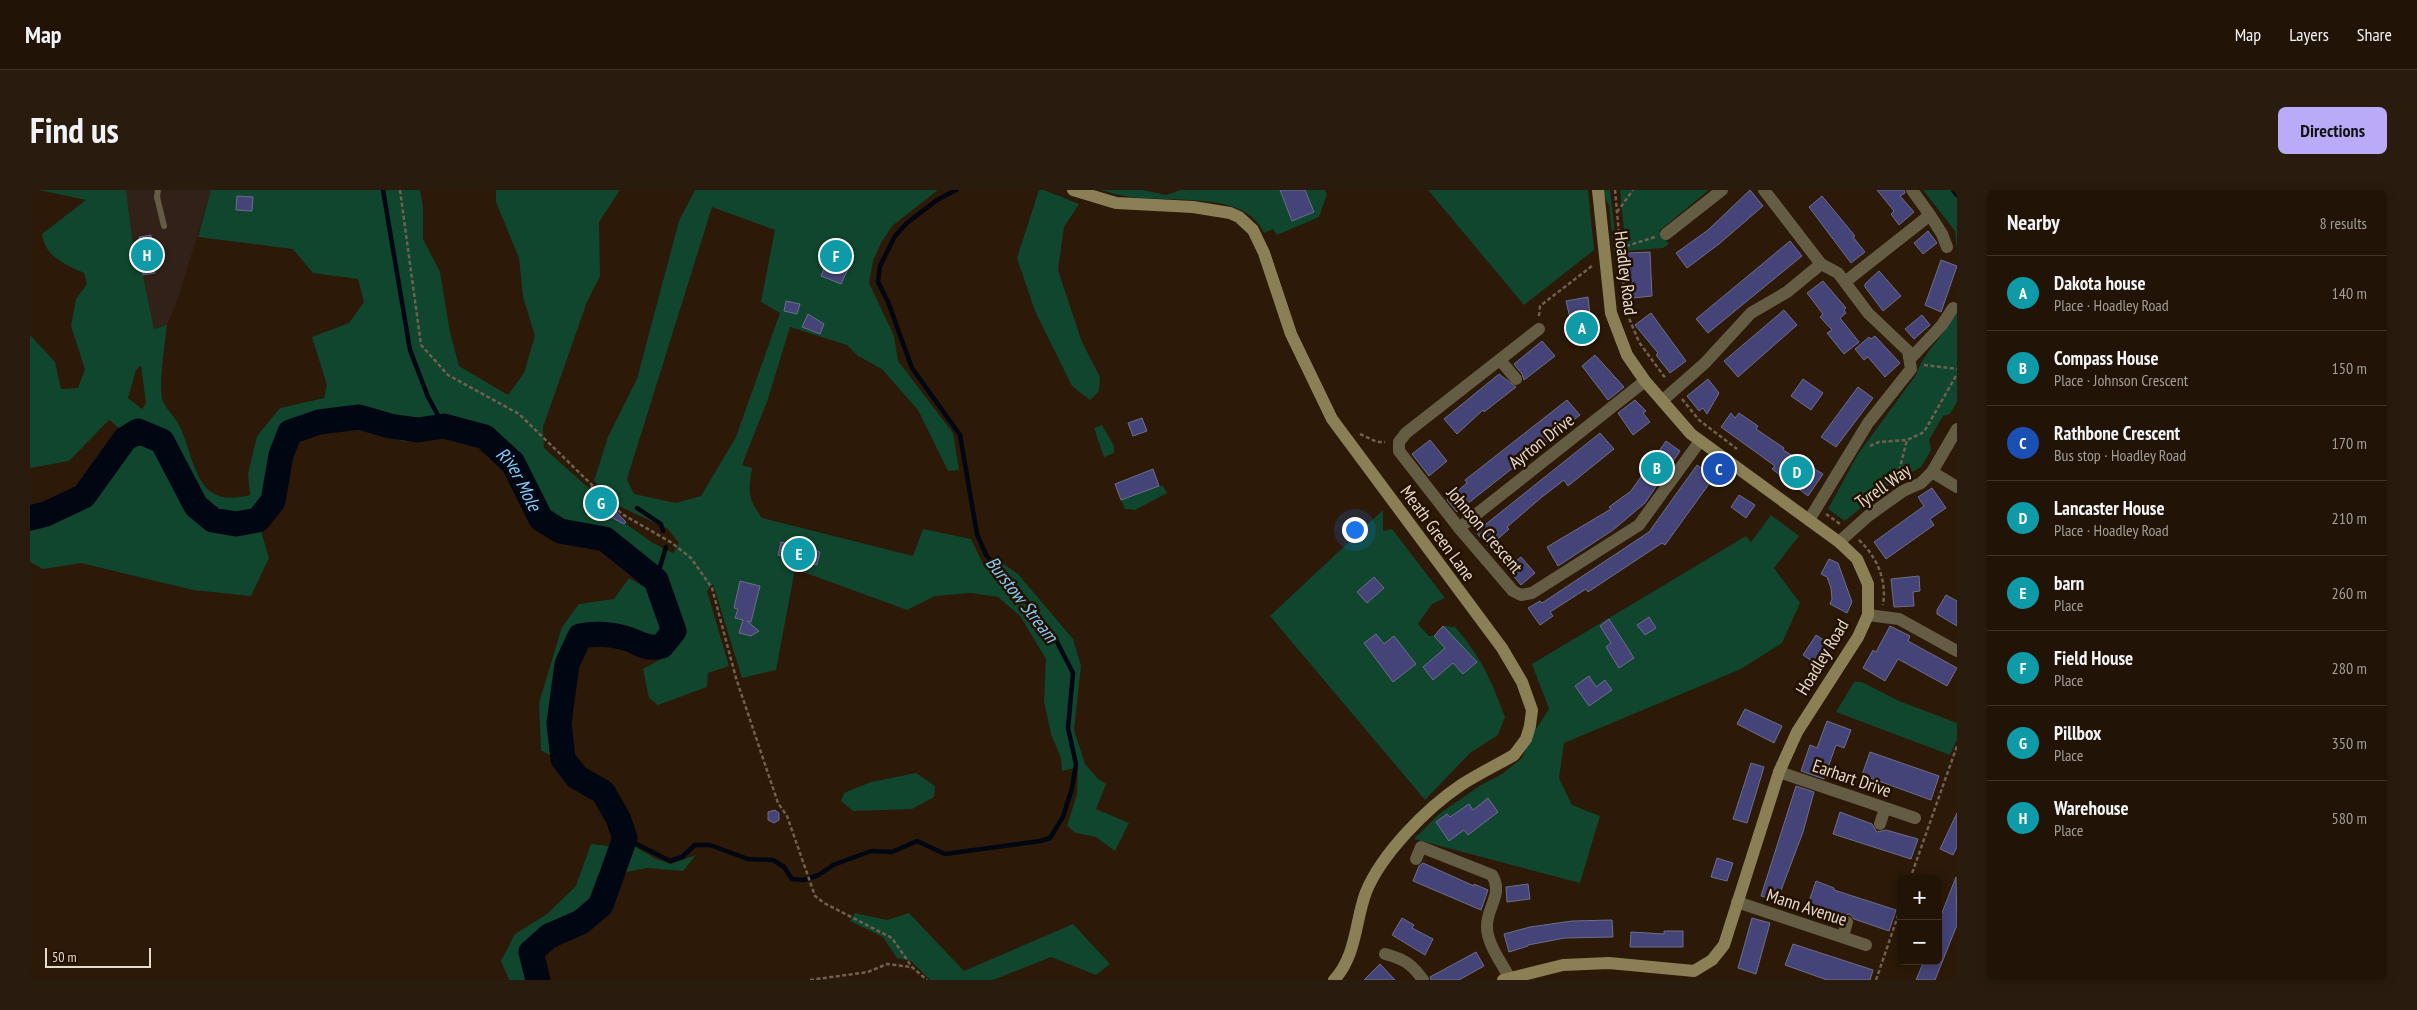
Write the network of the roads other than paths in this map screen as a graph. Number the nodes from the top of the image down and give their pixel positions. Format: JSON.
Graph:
{"nodes":[{"id":1,"x":158,"y":190,"type":"edge"},
{"id":2,"x":1073,"y":190,"type":"edge"},
{"id":3,"x":1598,"y":190,"type":"edge"},
{"id":4,"x":1722,"y":190,"type":"edge"},
{"id":5,"x":1764,"y":190,"type":"edge"},
{"id":6,"x":1912,"y":190,"type":"edge"},
{"id":7,"x":1930,"y":215,"type":"junction"},
{"id":8,"x":164,"y":226,"type":"dead end"},
{"id":9,"x":1666,"y":234,"type":"road end"},
{"id":10,"x":1947,"y":247,"type":"dead end"},
{"id":11,"x":1821,"y":264,"type":"junction"},
{"id":12,"x":1845,"y":282,"type":"junction"},
{"id":13,"x":1953,"y":308,"type":"dead end"},
{"id":14,"x":1539,"y":329,"type":"road end"},
{"id":15,"x":1500,"y":360,"type":"junction"},
{"id":16,"x":1911,"y":360,"type":"junction"},
{"id":17,"x":1516,"y":379,"type":"dead end"},
{"id":18,"x":1646,"y":381,"type":"junction"},
{"id":19,"x":1663,"y":400,"type":"junction"},
{"id":20,"x":1957,"y":429,"type":"edge"},
{"id":21,"x":1700,"y":441,"type":"junction"},
{"id":22,"x":1932,"y":472,"type":"junction"},
{"id":23,"x":1957,"y":487,"type":"edge"},
{"id":24,"x":1809,"y":520,"type":"junction"},
{"id":25,"x":1459,"y":528,"type":"junction"},
{"id":26,"x":1839,"y":542,"type":"junction"},
{"id":27,"x":1868,"y":615,"type":"junction"},
{"id":28,"x":1957,"y":651,"type":"edge"},
{"id":29,"x":1779,"y":772,"type":"junction"},
{"id":30,"x":1885,"y":808,"type":"junction"},
{"id":31,"x":1915,"y":818,"type":"dead end"},
{"id":32,"x":1880,"y":824,"type":"dead end"},
{"id":33,"x":1416,"y":859,"type":"dead end"},
{"id":34,"x":1737,"y":902,"type":"junction"},
{"id":35,"x":1848,"y":922,"type":"dead end"},
{"id":36,"x":1843,"y":937,"type":"junction"},
{"id":37,"x":1866,"y":945,"type":"dead end"},
{"id":38,"x":1385,"y":954,"type":"dead end"},
{"id":39,"x":1694,"y":976,"type":"edge"},
{"id":40,"x":1506,"y":979,"type":"edge"},
{"id":41,"x":1334,"y":980,"type":"edge"},
{"id":42,"x":1423,"y":980,"type":"edge"}],
"edges":[{"from":1,"to":8,"type":"lane"},
{"from":2,"to":41,"type":"street","name":"Meath Green Lane"},
{"from":3,"to":18,"type":"street","name":"Hoadley Road"},
{"from":4,"to":9,"type":"street"},
{"from":5,"to":11,"type":"street"},
{"from":6,"to":7,"type":"street"},
{"from":7,"to":10,"type":"street"},
{"from":7,"to":12,"type":"street"},
{"from":11,"to":12,"type":"street"},
{"from":11,"to":19,"type":"street"},
{"from":12,"to":16,"type":"street"},
{"from":13,"to":16,"type":"street"},
{"from":14,"to":15,"type":"street"},
{"from":15,"to":17,"type":"street"},
{"from":15,"to":25,"type":"street","name":"Johnson Crescent"},
{"from":16,"to":24,"type":"street"},
{"from":18,"to":19,"type":"street","name":"Hoadley Road"},
{"from":18,"to":25,"type":"street","name":"Ayrton Drive"},
{"from":19,"to":21,"type":"street","name":"Hoadley Road"},
{"from":20,"to":22,"type":"street","name":"Tyrell Way"},
{"from":21,"to":24,"type":"street","name":"Hoadley Road"},
{"from":21,"to":25,"type":"street","name":"Johnson Crescent"},
{"from":22,"to":23,"type":"street"},
{"from":22,"to":26,"type":"street","name":"Tyrell Way"},
{"from":24,"to":26,"type":"street","name":"Hoadley Road"},
{"from":26,"to":27,"type":"street","name":"Hoadley Road"},
{"from":27,"to":28,"type":"street"},
{"from":27,"to":29,"type":"street","name":"Hoadley Road"},
{"from":29,"to":30,"type":"street","name":"Earhart Drive"},
{"from":29,"to":34,"type":"street","name":"Hoadley Road"},
{"from":30,"to":31,"type":"street","name":"Earhart Drive"},
{"from":30,"to":32,"type":"street"},
{"from":33,"to":40,"type":"street"},
{"from":34,"to":36,"type":"street","name":"Mann Avenue"},
{"from":34,"to":39,"type":"street","name":"Hoadley Road"},
{"from":35,"to":36,"type":"street"},
{"from":36,"to":37,"type":"street","name":"Mann Avenue"},
{"from":38,"to":42,"type":"street"},
{"from":39,"to":40,"type":"street","name":"Hoadley Road"}]}
